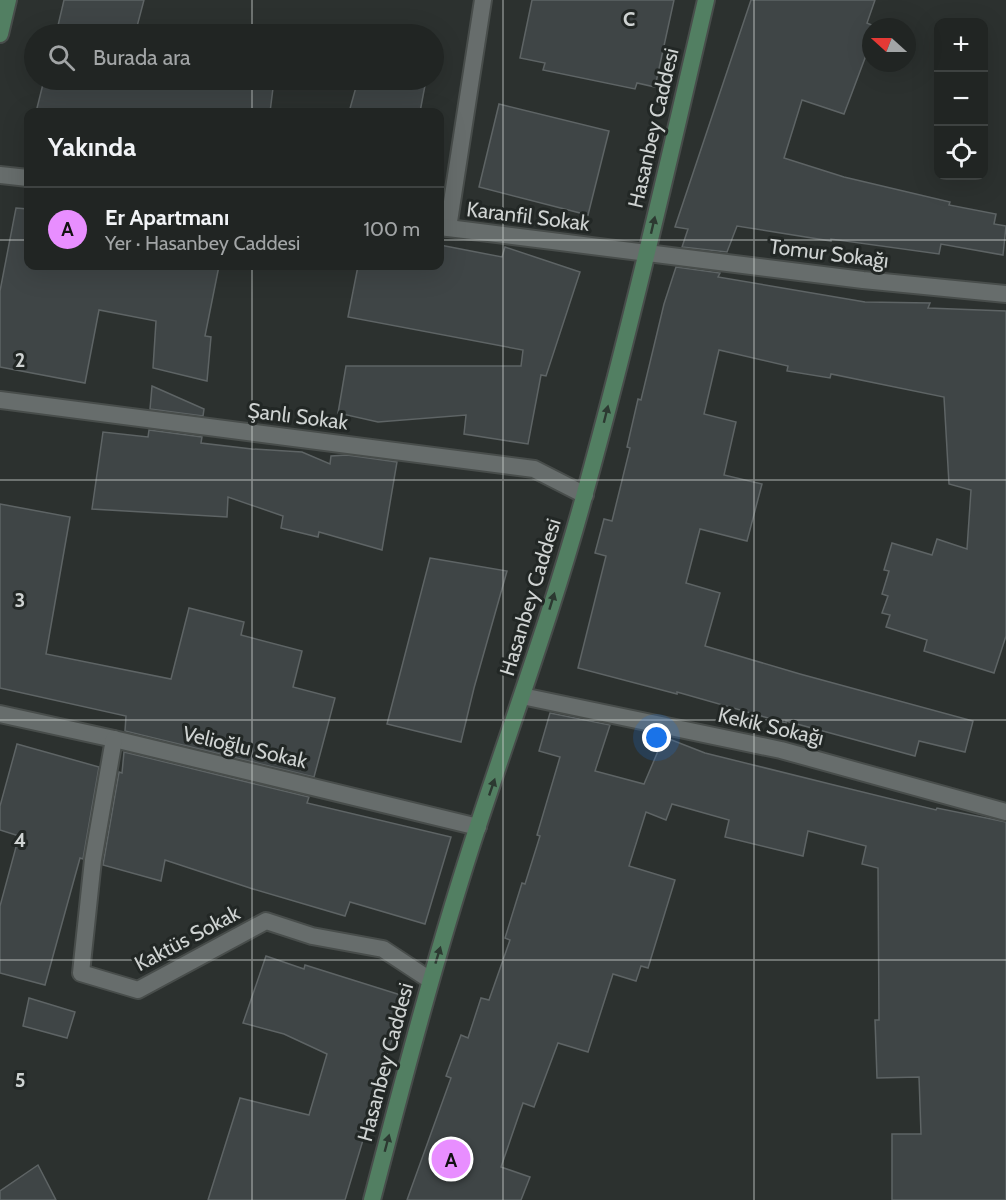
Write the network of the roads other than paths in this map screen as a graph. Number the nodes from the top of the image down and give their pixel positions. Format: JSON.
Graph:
{"nodes":[{"id":1,"x":8,"y":0,"type":"edge"},
{"id":2,"x":483,"y":0,"type":"edge"},
{"id":3,"x":706,"y":0,"type":"edge"},
{"id":4,"x":0,"y":34,"type":"edge"},
{"id":5,"x":0,"y":175,"type":"edge"},
{"id":6,"x":24,"y":178,"type":"edge"},
{"id":7,"x":444,"y":227,"type":"edge"},
{"id":8,"x":647,"y":254,"type":"junction"},
{"id":9,"x":1006,"y":294,"type":"edge"},
{"id":10,"x":0,"y":400,"type":"edge"},
{"id":11,"x":585,"y":495,"type":"junction"},
{"id":12,"x":522,"y":696,"type":"junction"},
{"id":13,"x":0,"y":714,"type":"edge"},
{"id":14,"x":114,"y":739,"type":"junction"},
{"id":15,"x":1006,"y":812,"type":"edge"},
{"id":16,"x":478,"y":827,"type":"junction"},
{"id":17,"x":430,"y":980,"type":"junction"},
{"id":18,"x":372,"y":1200,"type":"edge"}],
"edges":[{"from":1,"to":4,"type":"main road"},
{"from":2,"to":7,"type":"street"},
{"from":8,"to":3,"type":"main road","name":"Hasanbey Caddesi","one_way":true},
{"from":5,"to":6,"type":"street"},
{"from":7,"to":8,"type":"street","name":"Karanfil Sokak"},
{"from":8,"to":9,"type":"street","name":"Tomur Sokağı"},
{"from":11,"to":8,"type":"main road","name":"Hasanbey Caddesi","one_way":true},
{"from":10,"to":11,"type":"street","name":"Şanlı Sokak"},
{"from":12,"to":11,"type":"main road","name":"Hasanbey Caddesi","one_way":true},
{"from":12,"to":15,"type":"street","name":"Kekik Sokağı"},
{"from":16,"to":12,"type":"main road","name":"Hasanbey Caddesi","one_way":true},
{"from":13,"to":14,"type":"street","name":"Velioğlu Sokak"},
{"from":14,"to":16,"type":"street","name":"Velioğlu Sokak"},
{"from":14,"to":17,"type":"street","name":"Kaktüs Sokak"},
{"from":17,"to":16,"type":"main road","name":"Hasanbey Caddesi","one_way":true},
{"from":18,"to":17,"type":"main road","name":"Hasanbey Caddesi","one_way":true}]}
